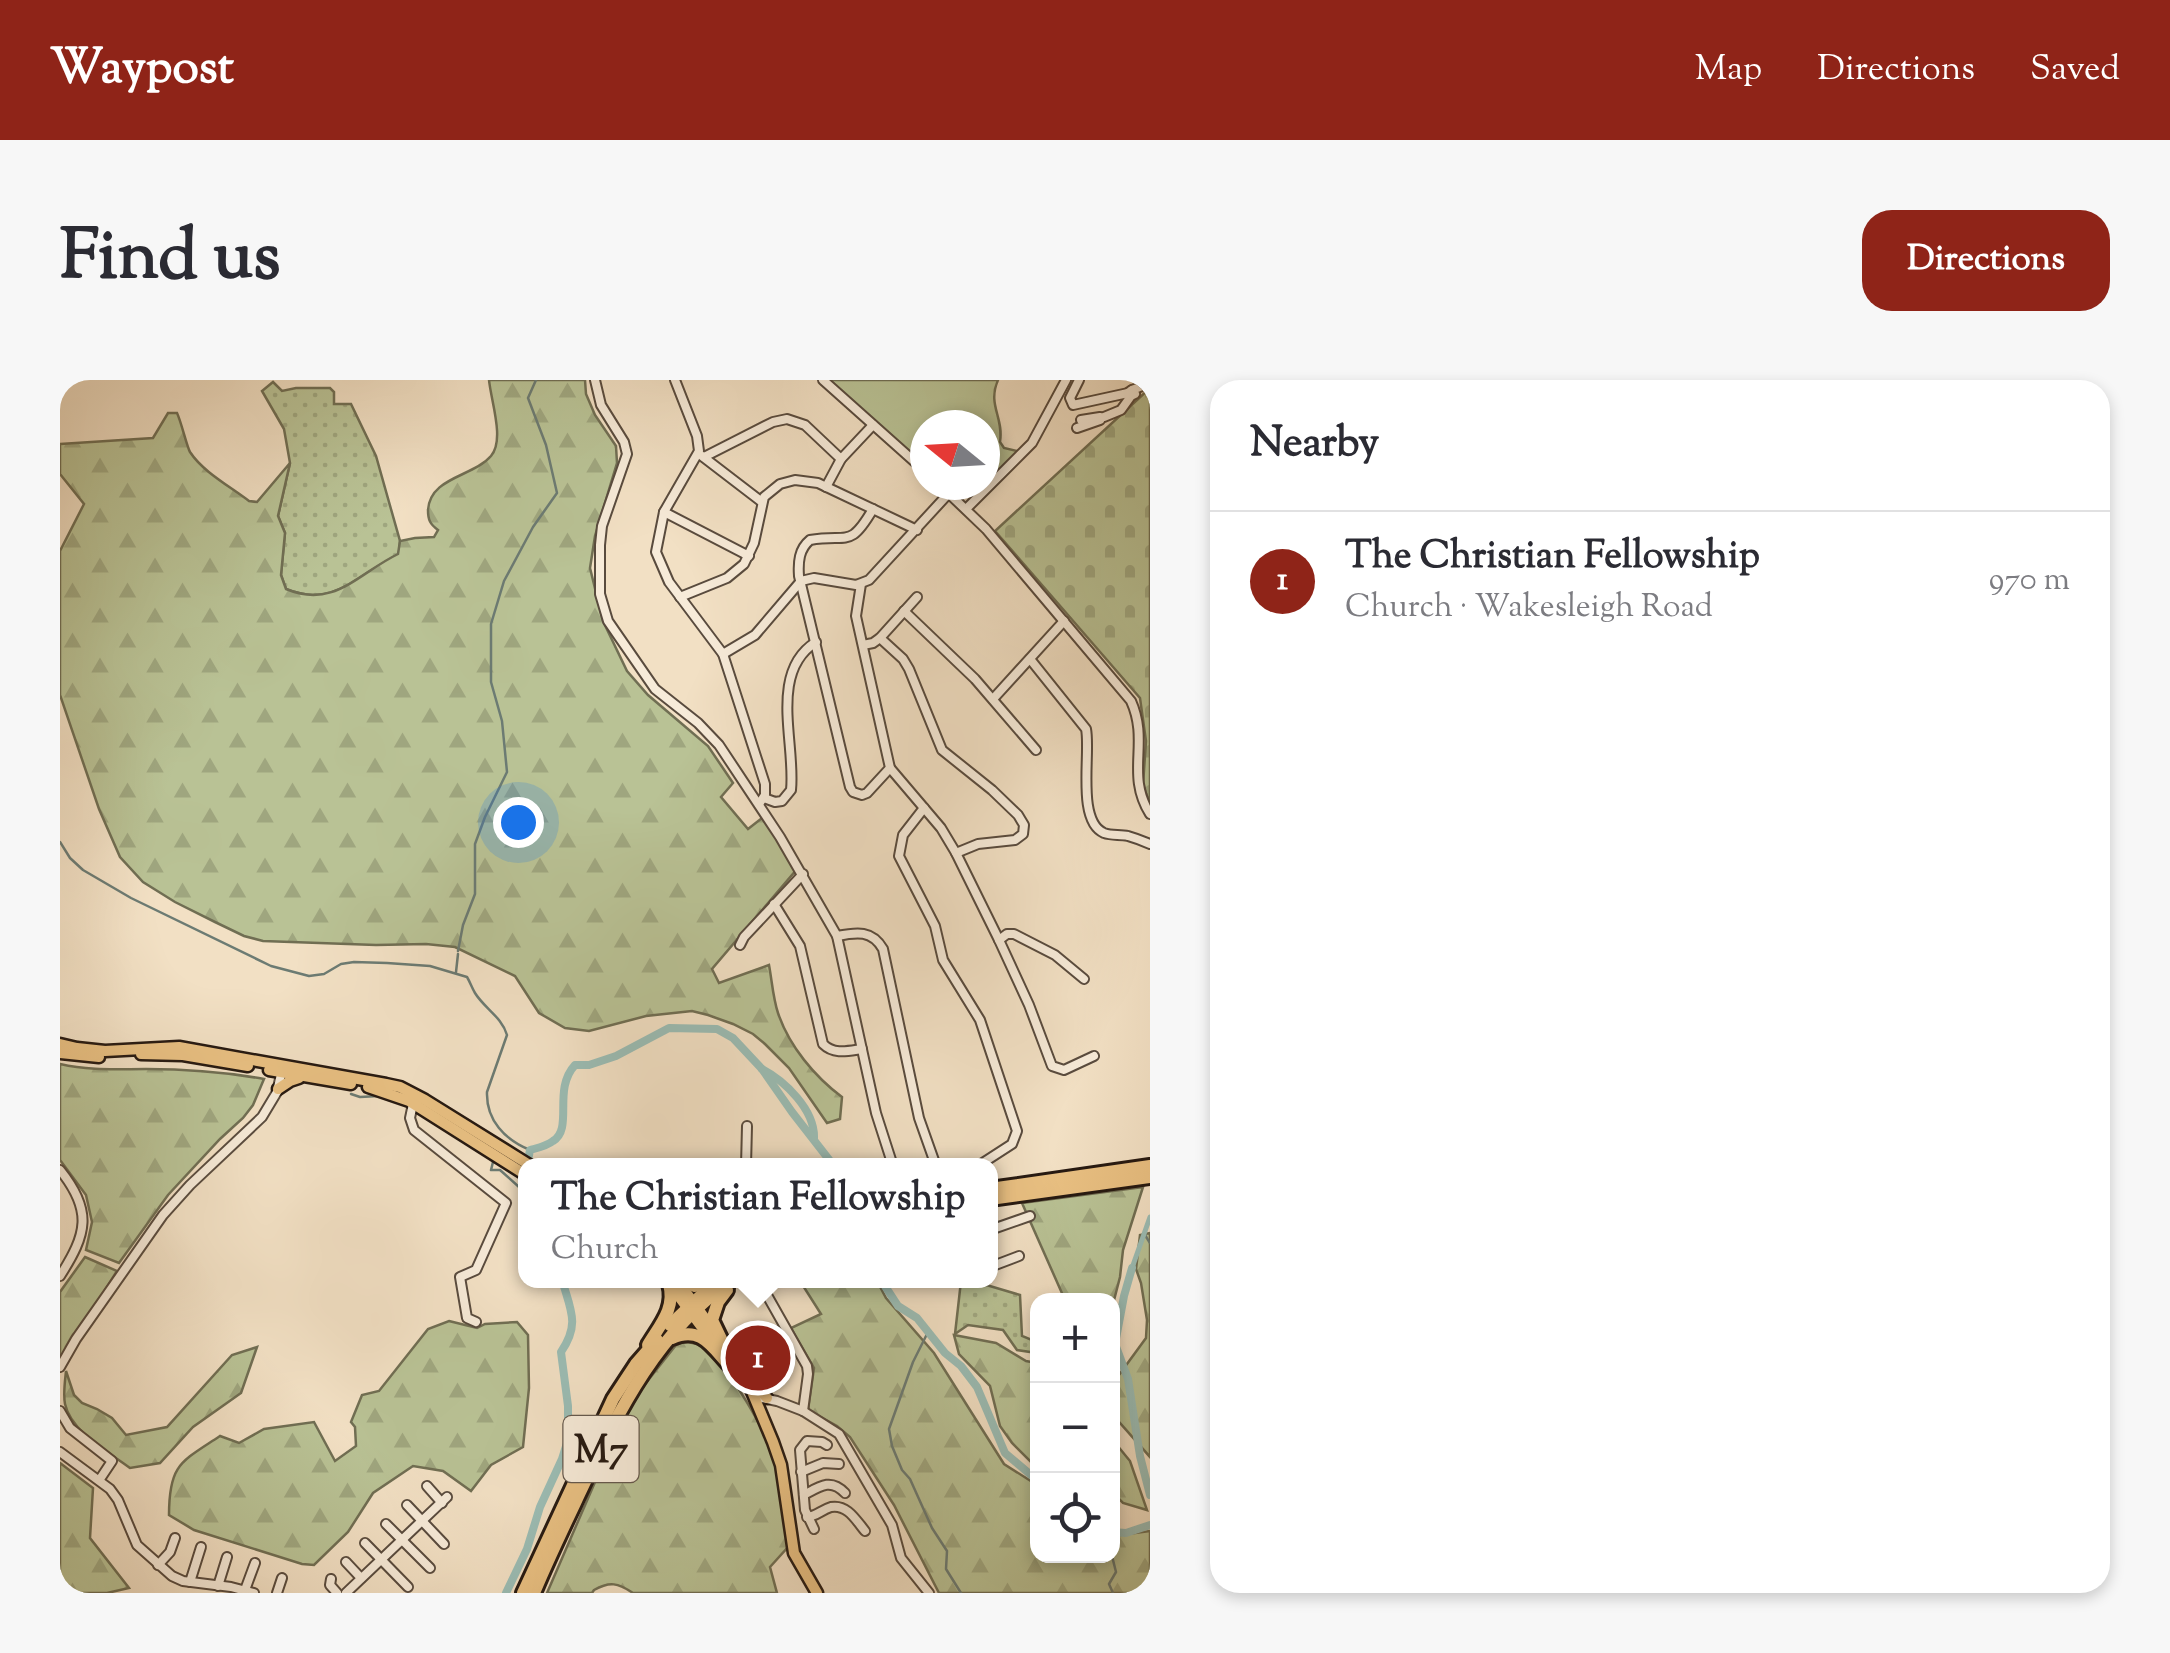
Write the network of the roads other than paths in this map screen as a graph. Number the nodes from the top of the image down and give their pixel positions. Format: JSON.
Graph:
{"nodes":[{"id":1,"x":595,"y":380,"type":"edge"},
{"id":2,"x":675,"y":380,"type":"edge"},
{"id":3,"x":823,"y":380,"type":"edge"},
{"id":4,"x":1066,"y":380,"type":"edge"},
{"id":5,"x":1079,"y":380,"type":"edge"},
{"id":6,"x":1134,"y":392,"type":"edge"},
{"id":7,"x":1079,"y":424,"type":"dead end"},
{"id":8,"x":874,"y":425,"type":"junction"},
{"id":9,"x":701,"y":456,"type":"junction"},
{"id":10,"x":910,"y":458,"type":"edge"},
{"id":11,"x":841,"y":459,"type":"junction"},
{"id":12,"x":826,"y":487,"type":"junction"},
{"id":13,"x":943,"y":500,"type":"edge"},
{"id":14,"x":956,"y":500,"type":"edge"},
{"id":15,"x":762,"y":502,"type":"junction"},
{"id":16,"x":873,"y":509,"type":"junction"},
{"id":17,"x":966,"y":509,"type":"junction"},
{"id":18,"x":664,"y":512,"type":"junction"},
{"id":19,"x":916,"y":530,"type":"junction"},
{"id":20,"x":749,"y":556,"type":"junction"},
{"id":21,"x":801,"y":581,"type":"junction"},
{"id":22,"x":860,"y":584,"type":"junction"},
{"id":23,"x":680,"y":597,"type":"junction"},
{"id":24,"x":916,"y":597,"type":"dead end"},
{"id":25,"x":904,"y":611,"type":"junction"},
{"id":26,"x":1064,"y":622,"type":"junction"},
{"id":27,"x":880,"y":638,"type":"junction"},
{"id":28,"x":816,"y":642,"type":"junction"},
{"id":29,"x":864,"y":644,"type":"junction"},
{"id":30,"x":723,"y":654,"type":"junction"},
{"id":31,"x":1030,"y":660,"type":"junction"},
{"id":32,"x":993,"y":699,"type":"junction"},
{"id":33,"x":1036,"y":750,"type":"dead end"},
{"id":34,"x":890,"y":768,"type":"junction"},
{"id":35,"x":761,"y":801,"type":"junction"},
{"id":36,"x":924,"y":808,"type":"junction"},
{"id":37,"x":1150,"y":814,"type":"edge"},
{"id":38,"x":1150,"y":844,"type":"edge"},
{"id":39,"x":956,"y":853,"type":"junction"},
{"id":40,"x":803,"y":874,"type":"junction"},
{"id":41,"x":774,"y":904,"type":"junction"},
{"id":42,"x":837,"y":936,"type":"junction"},
{"id":43,"x":1000,"y":940,"type":"junction"},
{"id":44,"x":740,"y":945,"type":"dead end"},
{"id":45,"x":1084,"y":979,"type":"dead end"},
{"id":46,"x":60,"y":1044,"type":"edge"},
{"id":47,"x":862,"y":1049,"type":"junction"},
{"id":48,"x":60,"y":1053,"type":"edge"},
{"id":49,"x":1094,"y":1056,"type":"dead end"},
{"id":50,"x":277,"y":1068,"type":"junction"},
{"id":51,"x":305,"y":1076,"type":"junction"},
{"id":52,"x":275,"y":1091,"type":"junction"},
{"id":53,"x":414,"y":1099,"type":"junction"},
{"id":54,"x":747,"y":1126,"type":"dead end"},
{"id":55,"x":746,"y":1158,"type":"edge"},
{"id":56,"x":890,"y":1158,"type":"edge"},
{"id":57,"x":933,"y":1158,"type":"edge"},
{"id":58,"x":990,"y":1158,"type":"edge"},
{"id":59,"x":518,"y":1164,"type":"edge"},
{"id":60,"x":60,"y":1170,"type":"edge"},
{"id":61,"x":1148,"y":1174,"type":"edge"},
{"id":62,"x":998,"y":1188,"type":"edge"},
{"id":63,"x":998,"y":1198,"type":"edge"},
{"id":64,"x":1030,"y":1216,"type":"dead end"},
{"id":65,"x":998,"y":1227,"type":"edge"},
{"id":66,"x":1019,"y":1256,"type":"dead end"},
{"id":67,"x":998,"y":1264,"type":"edge"},
{"id":68,"x":60,"y":1276,"type":"edge"},
{"id":69,"x":673,"y":1288,"type":"edge"},
{"id":70,"x":678,"y":1288,"type":"edge"},
{"id":71,"x":709,"y":1288,"type":"edge"},
{"id":72,"x":722,"y":1288,"type":"edge"},
{"id":73,"x":728,"y":1288,"type":"edge"},
{"id":74,"x":763,"y":1288,"type":"edge"},
{"id":75,"x":693,"y":1308,"type":"junction"},
{"id":76,"x":476,"y":1322,"type":"dead end"},
{"id":77,"x":666,"y":1340,"type":"junction"},
{"id":78,"x":724,"y":1346,"type":"junction"},
{"id":79,"x":636,"y":1364,"type":"junction"},
{"id":80,"x":60,"y":1367,"type":"edge"},
{"id":81,"x":736,"y":1369,"type":"junction"},
{"id":82,"x":760,"y":1401,"type":"junction"},
{"id":83,"x":60,"y":1410,"type":"edge"},
{"id":84,"x":802,"y":1412,"type":"junction"},
{"id":85,"x":827,"y":1445,"type":"dead end"},
{"id":86,"x":60,"y":1452,"type":"edge"},
{"id":87,"x":839,"y":1464,"type":"dead end"},
{"id":88,"x":801,"y":1472,"type":"junction"},
{"id":89,"x":100,"y":1480,"type":"junction"},
{"id":90,"x":427,"y":1486,"type":"dead end"},
{"id":91,"x":845,"y":1493,"type":"dead end"},
{"id":92,"x":804,"y":1497,"type":"junction"},
{"id":93,"x":786,"y":1501,"type":"junction"},
{"id":94,"x":406,"y":1505,"type":"dead end"},
{"id":95,"x":807,"y":1517,"type":"junction"},
{"id":96,"x":422,"y":1521,"type":"junction"},
{"id":97,"x":386,"y":1524,"type":"dead end"},
{"id":98,"x":814,"y":1529,"type":"dead end"},
{"id":99,"x":865,"y":1531,"type":"dead end"},
{"id":100,"x":175,"y":1538,"type":"dead end"},
{"id":101,"x":402,"y":1540,"type":"junction"},
{"id":102,"x":366,"y":1543,"type":"dead end"},
{"id":103,"x":444,"y":1544,"type":"dead end"},
{"id":104,"x":200,"y":1547,"type":"dead end"},
{"id":105,"x":227,"y":1557,"type":"dead end"},
{"id":106,"x":381,"y":1560,"type":"junction"},
{"id":107,"x":346,"y":1562,"type":"dead end"},
{"id":108,"x":255,"y":1563,"type":"dead end"},
{"id":109,"x":158,"y":1565,"type":"junction"},
{"id":110,"x":430,"y":1568,"type":"dead end"},
{"id":111,"x":282,"y":1578,"type":"dead end"},
{"id":112,"x":331,"y":1578,"type":"dead end"},
{"id":113,"x":361,"y":1578,"type":"junction"},
{"id":114,"x":190,"y":1582,"type":"junction"},
{"id":115,"x":218,"y":1586,"type":"junction"},
{"id":116,"x":408,"y":1587,"type":"dead end"},
{"id":117,"x":249,"y":1592,"type":"edge"},
{"id":118,"x":277,"y":1593,"type":"edge"},
{"id":119,"x":337,"y":1593,"type":"edge"},
{"id":120,"x":346,"y":1593,"type":"edge"},
{"id":121,"x":523,"y":1593,"type":"edge"},
{"id":122,"x":534,"y":1593,"type":"edge"},
{"id":123,"x":817,"y":1593,"type":"edge"},
{"id":124,"x":929,"y":1593,"type":"edge"}],
"edges":[{"from":1,"to":35,"type":"street"},
{"from":2,"to":9,"type":"street"},
{"from":3,"to":8,"type":"street"},
{"from":4,"to":17,"type":"street"},
{"from":5,"to":6,"type":"street"},
{"from":6,"to":7,"type":"street"},
{"from":8,"to":10,"type":"street"},
{"from":8,"to":11,"type":"street"},
{"from":9,"to":11,"type":"street"},
{"from":9,"to":15,"type":"street"},
{"from":9,"to":18,"type":"street"},
{"from":11,"to":12,"type":"street"},
{"from":12,"to":15,"type":"street"},
{"from":12,"to":16,"type":"street"},
{"from":13,"to":19,"type":"street"},
{"from":14,"to":17,"type":"street"},
{"from":15,"to":20,"type":"street"},
{"from":16,"to":19,"type":"street"},
{"from":16,"to":21,"type":"street"},
{"from":17,"to":26,"type":"street"},
{"from":18,"to":20,"type":"street"},
{"from":18,"to":23,"type":"street"},
{"from":19,"to":22,"type":"street"},
{"from":20,"to":23,"type":"street"},
{"from":21,"to":22,"type":"street"},
{"from":21,"to":28,"type":"street"},
{"from":21,"to":30,"type":"street"},
{"from":22,"to":29,"type":"street"},
{"from":23,"to":30,"type":"street"},
{"from":24,"to":25,"type":"street"},
{"from":25,"to":27,"type":"street"},
{"from":25,"to":32,"type":"street"},
{"from":26,"to":31,"type":"street"},
{"from":26,"to":37,"type":"street"},
{"from":27,"to":29,"type":"street"},
{"from":27,"to":39,"type":"street"},
{"from":28,"to":34,"type":"street"},
{"from":28,"to":35,"type":"street"},
{"from":29,"to":34,"type":"street"},
{"from":30,"to":35,"type":"street"},
{"from":31,"to":32,"type":"street"},
{"from":31,"to":38,"type":"street"},
{"from":32,"to":33,"type":"street"},
{"from":34,"to":36,"type":"street"},
{"from":35,"to":40,"type":"street"},
{"from":36,"to":39,"type":"street"},
{"from":36,"to":58,"type":"street"},
{"from":39,"to":43,"type":"street"},
{"from":40,"to":41,"type":"street"},
{"from":40,"to":42,"type":"street"},
{"from":41,"to":44,"type":"street"},
{"from":41,"to":47,"type":"street"},
{"from":42,"to":47,"type":"street"},
{"from":42,"to":57,"type":"street"},
{"from":43,"to":45,"type":"street"},
{"from":43,"to":49,"type":"street"},
{"from":46,"to":50,"type":"main road"},
{"from":47,"to":56,"type":"street"},
{"from":48,"to":50,"type":"main road"},
{"from":50,"to":51,"type":"main road"},
{"from":50,"to":52,"type":"main road"},
{"from":50,"to":53,"type":"main road"},
{"from":51,"to":52,"type":"main road"},
{"from":51,"to":53,"type":"main road"},
{"from":52,"to":80,"type":"street"},
{"from":53,"to":59,"type":"main road"},
{"from":53,"to":76,"type":"street"},
{"from":54,"to":55,"type":"street"},
{"from":60,"to":68,"type":"street"},
{"from":61,"to":62,"type":"highway"},
{"from":61,"to":63,"type":"highway"},
{"from":64,"to":65,"type":"street"},
{"from":66,"to":67,"type":"street"},
{"from":69,"to":79,"type":"highway"},
{"from":70,"to":75,"type":"main road"},
{"from":71,"to":75,"type":"highway","number":"M7"},
{"from":72,"to":75,"type":"highway","number":"M7"},
{"from":73,"to":78,"type":"highway"},
{"from":74,"to":84,"type":"street"},
{"from":75,"to":77,"type":"highway","number":"M7"},
{"from":75,"to":78,"type":"main road"},
{"from":75,"to":79,"type":"highway","number":"M7"},
{"from":75,"to":81,"type":"main road"},
{"from":77,"to":81,"type":"highway"},
{"from":77,"to":122,"type":"highway","number":"M7"},
{"from":78,"to":81,"type":"main road"},
{"from":79,"to":121,"type":"highway","number":"M7"},
{"from":81,"to":82,"type":"main road"},
{"from":82,"to":84,"type":"street"},
{"from":82,"to":93,"type":"main road"},
{"from":83,"to":89,"type":"street"},
{"from":84,"to":124,"type":"street"},
{"from":85,"to":88,"type":"street"},
{"from":86,"to":89,"type":"street"},
{"from":87,"to":88,"type":"street"},
{"from":88,"to":92,"type":"street"},
{"from":89,"to":109,"type":"street"},
{"from":90,"to":96,"type":"street"},
{"from":91,"to":92,"type":"street"},
{"from":92,"to":93,"type":"street"},
{"from":92,"to":95,"type":"street"},
{"from":93,"to":123,"type":"main road"},
{"from":94,"to":96,"type":"street"},
{"from":95,"to":98,"type":"street"},
{"from":95,"to":99,"type":"street"},
{"from":96,"to":101,"type":"street"},
{"from":96,"to":103,"type":"street"},
{"from":97,"to":101,"type":"street"},
{"from":100,"to":109,"type":"street"},
{"from":101,"to":106,"type":"street"},
{"from":101,"to":110,"type":"street"},
{"from":102,"to":106,"type":"street"},
{"from":104,"to":114,"type":"street"},
{"from":105,"to":115,"type":"street"},
{"from":106,"to":113,"type":"street"},
{"from":106,"to":116,"type":"street"},
{"from":107,"to":113,"type":"street"},
{"from":108,"to":117,"type":"street"},
{"from":109,"to":114,"type":"street"},
{"from":111,"to":118,"type":"street"},
{"from":112,"to":119,"type":"street"},
{"from":113,"to":120,"type":"street"},
{"from":114,"to":115,"type":"street"},
{"from":115,"to":117,"type":"street"}]}
